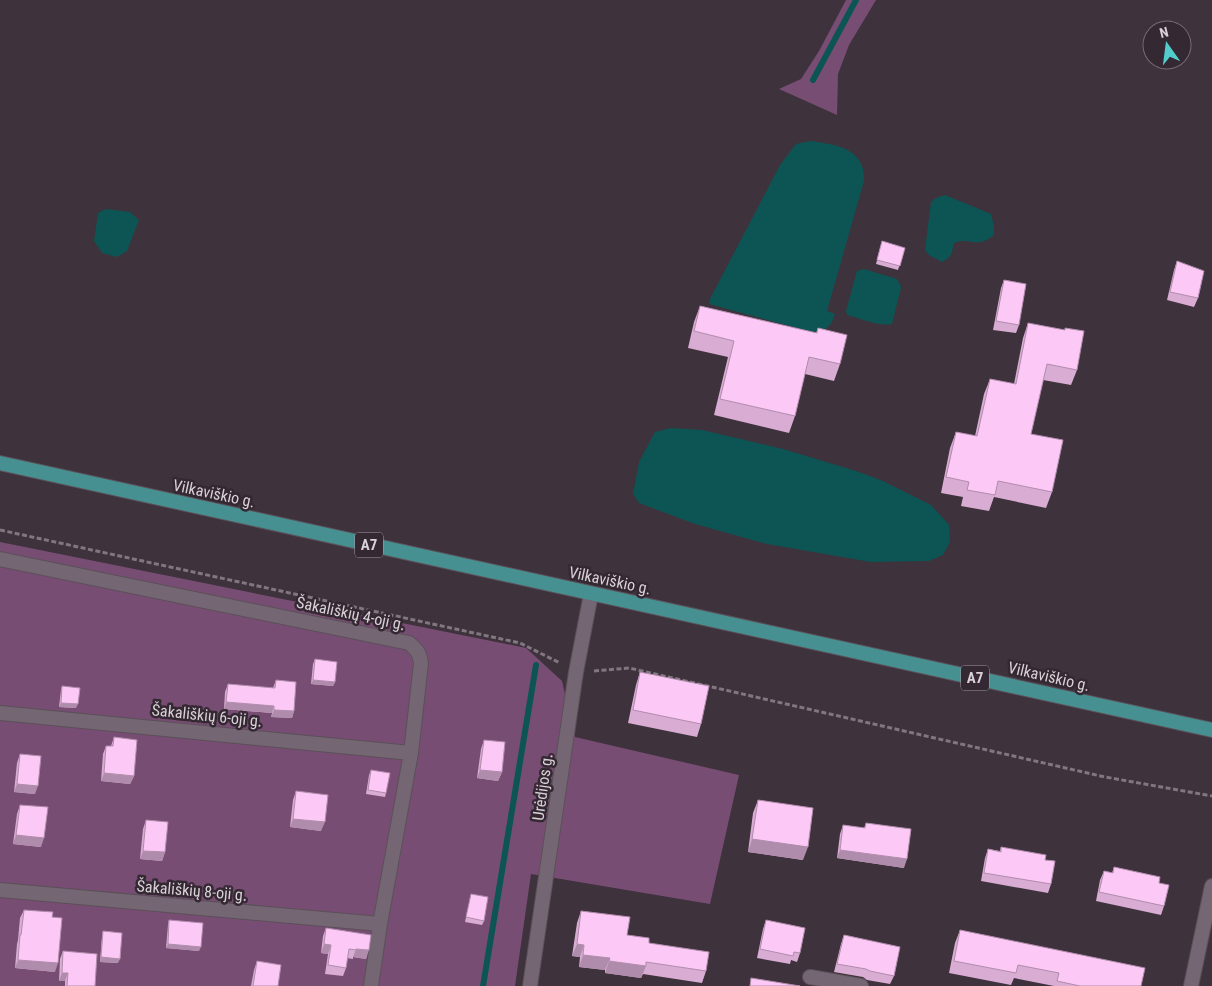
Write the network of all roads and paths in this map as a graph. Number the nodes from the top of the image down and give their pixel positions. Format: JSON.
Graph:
{"nodes":[{"id":1,"x":0,"y":463,"type":"edge"},
{"id":2,"x":0,"y":530,"type":"edge"},
{"id":3,"x":0,"y":559,"type":"edge"},
{"id":4,"x":590,"y":594,"type":"junction"},
{"id":5,"x":576,"y":672,"type":"junction"},
{"id":6,"x":0,"y":713,"type":"edge"},
{"id":7,"x":1212,"y":730,"type":"edge"},
{"id":8,"x":411,"y":753,"type":"junction"},
{"id":9,"x":1212,"y":796,"type":"edge"},
{"id":10,"x":1212,"y":886,"type":"edge"},
{"id":11,"x":0,"y":890,"type":"edge"},
{"id":12,"x":380,"y":924,"type":"junction"},
{"id":13,"x":810,"y":977,"type":"dead end"},
{"id":14,"x":371,"y":986,"type":"edge"},
{"id":15,"x":530,"y":986,"type":"edge"},
{"id":16,"x":861,"y":986,"type":"edge"},
{"id":17,"x":1190,"y":986,"type":"edge"}],
"edges":[{"from":1,"to":4,"type":"highway","name":"Vilkaviškio g.","number":"A7"},
{"from":2,"to":5,"type":"path"},
{"from":3,"to":8,"type":"street","name":"Šakališkių 4-oji g."},
{"from":4,"to":5,"type":"street","name":"Urėdijos g."},
{"from":4,"to":7,"type":"highway","name":"Vilkaviškio g.","number":"A7"},
{"from":5,"to":9,"type":"path"},
{"from":5,"to":15,"type":"street","name":"Urėdijos g."},
{"from":6,"to":8,"type":"street","name":"Šakališkių 6-oji g."},
{"from":8,"to":12,"type":"street","name":"Šakališkių 4-oji g."},
{"from":10,"to":17,"type":"street"},
{"from":11,"to":12,"type":"street","name":"Šakališkių 8-oji g."},
{"from":12,"to":14,"type":"street","name":"Šakališkių 4-oji g."},
{"from":13,"to":16,"type":"street"}]}
